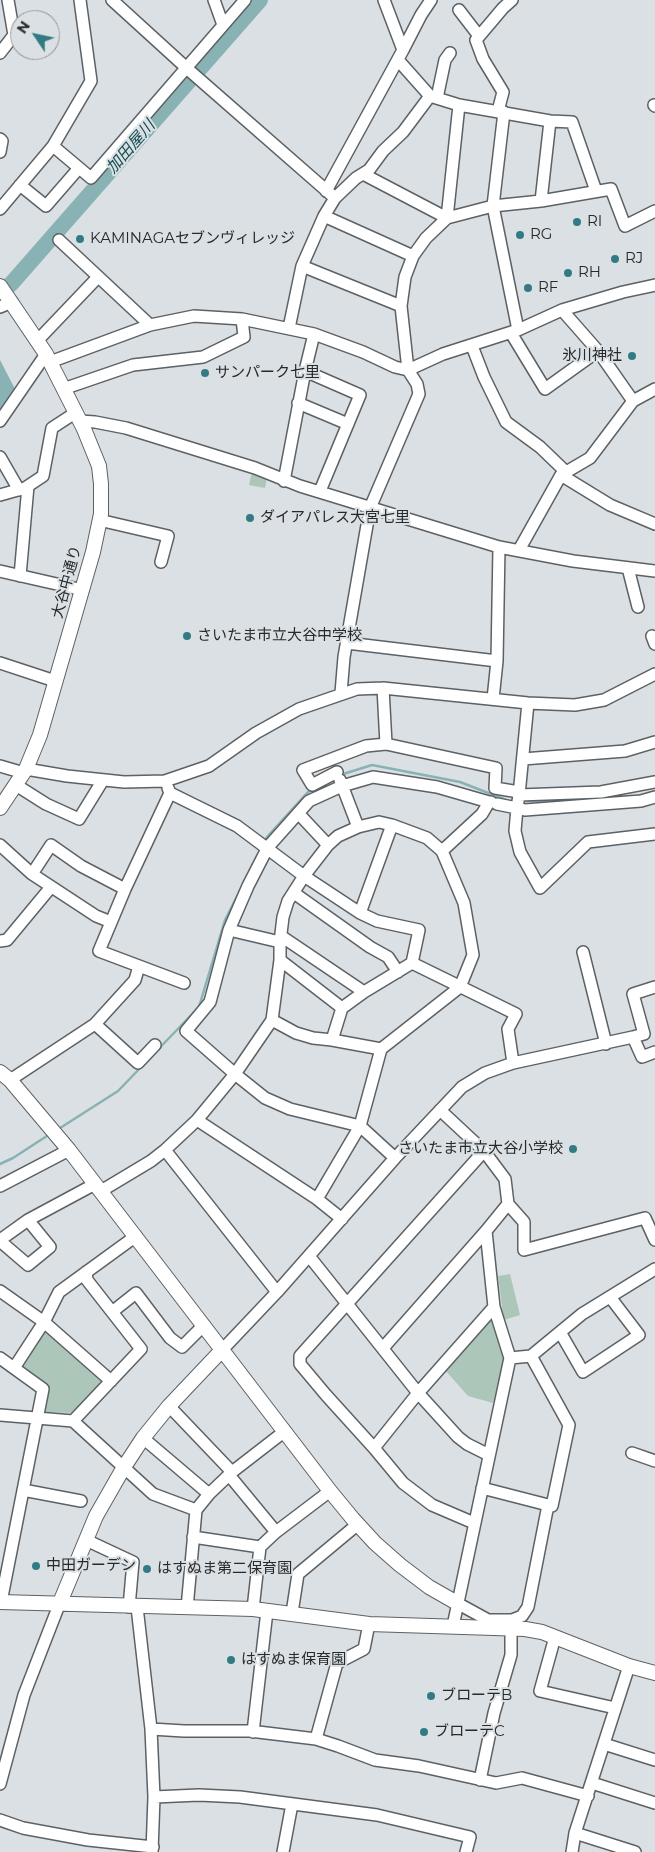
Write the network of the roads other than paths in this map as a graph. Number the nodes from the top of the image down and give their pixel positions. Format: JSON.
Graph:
{"nodes":[{"id":1,"x":8,"y":0,"type":"edge"},
{"id":2,"x":80,"y":0,"type":"edge"},
{"id":3,"x":112,"y":0,"type":"edge"},
{"id":4,"x":214,"y":0,"type":"edge"},
{"id":5,"x":245,"y":0,"type":"edge"},
{"id":6,"x":384,"y":0,"type":"edge"},
{"id":7,"x":431,"y":0,"type":"edge"},
{"id":8,"x":504,"y":3,"type":"edge"},
{"id":9,"x":459,"y":10,"type":"dead end"},
{"id":10,"x":223,"y":26,"type":"junction"},
{"id":11,"x":479,"y":36,"type":"junction"},
{"id":12,"x":0,"y":53,"type":"edge"},
{"id":13,"x":450,"y":53,"type":"dead end"},
{"id":14,"x":401,"y":55,"type":"junction"},
{"id":15,"x":192,"y":73,"type":"junction"},
{"id":16,"x":433,"y":97,"type":"junction"},
{"id":17,"x":459,"y":105,"type":"junction"},
{"id":18,"x":501,"y":112,"type":"junction"},
{"id":19,"x":550,"y":121,"type":"junction"},
{"id":20,"x":0,"y":139,"type":"edge"},
{"id":21,"x":53,"y":146,"type":"junction"},
{"id":22,"x":0,"y":152,"type":"edge"},
{"id":23,"x":79,"y":168,"type":"junction"},
{"id":24,"x":363,"y":174,"type":"junction"},
{"id":25,"x":20,"y":185,"type":"junction"},
{"id":26,"x":596,"y":191,"type":"junction"},
{"id":27,"x":330,"y":194,"type":"junction"},
{"id":28,"x":541,"y":201,"type":"junction"},
{"id":29,"x":494,"y":206,"type":"junction"},
{"id":30,"x":0,"y":209,"type":"edge"},
{"id":31,"x":655,"y":211,"type":"edge"},
{"id":32,"x":324,"y":216,"type":"junction"},
{"id":33,"x":447,"y":218,"type":"junction"},
{"id":34,"x":59,"y":240,"type":"dead end"},
{"id":35,"x":413,"y":256,"type":"junction"},
{"id":36,"x":302,"y":266,"type":"junction"},
{"id":37,"x":98,"y":277,"type":"junction"},
{"id":38,"x":655,"y":285,"type":"edge"},
{"id":39,"x":0,"y":286,"type":"edge"},
{"id":40,"x":6,"y":304,"type":"edge"},
{"id":41,"x":401,"y":306,"type":"junction"},
{"id":42,"x":562,"y":310,"type":"junction"},
{"id":43,"x":242,"y":319,"type":"junction"},
{"id":44,"x":150,"y":325,"type":"junction"},
{"id":45,"x":289,"y":328,"type":"junction"},
{"id":46,"x":515,"y":332,"type":"junction"},
{"id":47,"x":314,"y":334,"type":"junction"},
{"id":48,"x":37,"y":340,"type":"junction"},
{"id":49,"x":472,"y":346,"type":"junction"},
{"id":50,"x":598,"y":352,"type":"junction"},
{"id":51,"x":48,"y":358,"type":"junction"},
{"id":52,"x":408,"y":370,"type":"junction"},
{"id":53,"x":304,"y":371,"type":"junction"},
{"id":54,"x":655,"y":388,"type":"edge"},
{"id":55,"x":63,"y":389,"type":"junction"},
{"id":56,"x":633,"y":401,"type":"junction"},
{"id":57,"x":298,"y":403,"type":"junction"},
{"id":58,"x":78,"y":417,"type":"junction"},
{"id":59,"x":0,"y":421,"type":"edge"},
{"id":60,"x":348,"y":424,"type":"junction"},
{"id":61,"x":0,"y":457,"type":"edge"},
{"id":62,"x":563,"y":474,"type":"junction"},
{"id":63,"x":284,"y":481,"type":"junction"},
{"id":64,"x":24,"y":488,"type":"junction"},
{"id":65,"x":320,"y":491,"type":"junction"},
{"id":66,"x":0,"y":495,"type":"edge"},
{"id":67,"x":370,"y":508,"type":"junction"},
{"id":68,"x":100,"y":520,"type":"junction"},
{"id":69,"x":655,"y":524,"type":"edge"},
{"id":70,"x":499,"y":547,"type":"junction"},
{"id":71,"x":519,"y":550,"type":"junction"},
{"id":72,"x":161,"y":562,"type":"dead end"},
{"id":73,"x":628,"y":568,"type":"junction"},
{"id":74,"x":0,"y":571,"type":"edge"},
{"id":75,"x":655,"y":571,"type":"edge"},
{"id":76,"x":20,"y":576,"type":"junction"},
{"id":77,"x":83,"y":590,"type":"junction"},
{"id":78,"x":638,"y":607,"type":"dead end"},
{"id":79,"x":347,"y":642,"type":"junction"},
{"id":80,"x":497,"y":661,"type":"junction"},
{"id":81,"x":0,"y":663,"type":"edge"},
{"id":82,"x":655,"y":674,"type":"edge"},
{"id":83,"x":55,"y":681,"type":"junction"},
{"id":84,"x":382,"y":688,"type":"junction"},
{"id":85,"x":341,"y":693,"type":"junction"},
{"id":86,"x":493,"y":699,"type":"junction"},
{"id":87,"x":528,"y":703,"type":"junction"},
{"id":88,"x":655,"y":742,"type":"edge"},
{"id":89,"x":386,"y":744,"type":"junction"},
{"id":90,"x":332,"y":758,"type":"junction"},
{"id":91,"x":523,"y":759,"type":"junction"},
{"id":92,"x":0,"y":766,"type":"edge"},
{"id":93,"x":25,"y":771,"type":"junction"},
{"id":94,"x":339,"y":777,"type":"junction"},
{"id":95,"x":104,"y":780,"type":"junction"},
{"id":96,"x":165,"y":781,"type":"junction"},
{"id":97,"x":655,"y":782,"type":"edge"},
{"id":98,"x":16,"y":785,"type":"junction"},
{"id":99,"x":170,"y":793,"type":"junction"},
{"id":100,"x":655,"y":797,"type":"edge"},
{"id":101,"x":519,"y":799,"type":"junction"},
{"id":102,"x":492,"y":803,"type":"junction"},
{"id":103,"x":0,"y":808,"type":"edge"},
{"id":104,"x":298,"y":812,"type":"junction"},
{"id":105,"x":392,"y":825,"type":"junction"},
{"id":106,"x":358,"y":828,"type":"junction"},
{"id":107,"x":655,"y":834,"type":"edge"},
{"id":108,"x":0,"y":844,"type":"edge"},
{"id":109,"x":264,"y":845,"type":"junction"},
{"id":110,"x":328,"y":845,"type":"junction"},
{"id":111,"x":442,"y":851,"type":"junction"},
{"id":112,"x":32,"y":874,"type":"junction"},
{"id":113,"x":304,"y":876,"type":"junction"},
{"id":114,"x":51,"y":887,"type":"junction"},
{"id":115,"x":125,"y":889,"type":"junction"},
{"id":116,"x":294,"y":893,"type":"junction"},
{"id":117,"x":360,"y":913,"type":"junction"},
{"id":118,"x":111,"y":922,"type":"junction"},
{"id":119,"x":229,"y":930,"type":"junction"},
{"id":120,"x":280,"y":939,"type":"junction"},
{"id":121,"x":0,"y":941,"type":"edge"},
{"id":122,"x":582,"y":952,"type":"dead end"},
{"id":123,"x":280,"y":960,"type":"junction"},
{"id":124,"x":412,"y":962,"type":"junction"},
{"id":125,"x":139,"y":966,"type":"junction"},
{"id":126,"x":398,"y":972,"type":"junction"},
{"id":127,"x":184,"y":983,"type":"dead end"},
{"id":128,"x":460,"y":987,"type":"junction"},
{"id":129,"x":655,"y":987,"type":"edge"},
{"id":130,"x":364,"y":992,"type":"junction"},
{"id":131,"x":342,"y":1008,"type":"junction"},
{"id":132,"x":272,"y":1020,"type":"junction"},
{"id":133,"x":95,"y":1024,"type":"junction"},
{"id":134,"x":633,"y":1037,"type":"junction"},
{"id":135,"x":332,"y":1040,"type":"junction"},
{"id":136,"x":155,"y":1044,"type":"dead end"},
{"id":137,"x":606,"y":1044,"type":"junction"},
{"id":138,"x":381,"y":1049,"type":"junction"},
{"id":139,"x":655,"y":1052,"type":"edge"},
{"id":140,"x":513,"y":1063,"type":"junction"},
{"id":141,"x":235,"y":1074,"type":"junction"},
{"id":142,"x":5,"y":1076,"type":"edge"},
{"id":143,"x":440,"y":1110,"type":"junction"},
{"id":144,"x":197,"y":1120,"type":"junction"},
{"id":145,"x":360,"y":1126,"type":"junction"},
{"id":146,"x":70,"y":1150,"type":"junction"},
{"id":147,"x":165,"y":1150,"type":"junction"},
{"id":148,"x":484,"y":1151,"type":"junction"},
{"id":149,"x":395,"y":1158,"type":"junction"},
{"id":150,"x":0,"y":1186,"type":"edge"},
{"id":151,"x":98,"y":1188,"type":"junction"},
{"id":152,"x":317,"y":1199,"type":"junction"},
{"id":153,"x":508,"y":1204,"type":"junction"},
{"id":154,"x":342,"y":1219,"type":"junction"},
{"id":155,"x":28,"y":1220,"type":"junction"},
{"id":156,"x":486,"y":1231,"type":"junction"},
{"id":157,"x":136,"y":1236,"type":"junction"},
{"id":158,"x":655,"y":1240,"type":"edge"},
{"id":159,"x":0,"y":1241,"type":"edge"},
{"id":160,"x":309,"y":1256,"type":"junction"},
{"id":161,"x":655,"y":1269,"type":"edge"},
{"id":162,"x":86,"y":1272,"type":"junction"},
{"id":163,"x":0,"y":1291,"type":"edge"},
{"id":164,"x":277,"y":1292,"type":"junction"},
{"id":165,"x":610,"y":1297,"type":"junction"},
{"id":166,"x":348,"y":1303,"type":"junction"},
{"id":167,"x":494,"y":1307,"type":"junction"},
{"id":168,"x":112,"y":1312,"type":"junction"},
{"id":169,"x":44,"y":1322,"type":"junction"},
{"id":170,"x":204,"y":1325,"type":"junction"},
{"id":171,"x":560,"y":1332,"type":"junction"},
{"id":172,"x":383,"y":1348,"type":"junction"},
{"id":173,"x":223,"y":1349,"type":"junction"},
{"id":174,"x":531,"y":1356,"type":"junction"},
{"id":175,"x":0,"y":1358,"type":"edge"},
{"id":176,"x":510,"y":1358,"type":"junction"},
{"id":177,"x":14,"y":1368,"type":"junction"},
{"id":178,"x":111,"y":1380,"type":"junction"},
{"id":179,"x":418,"y":1393,"type":"junction"},
{"id":180,"x":169,"y":1406,"type":"junction"},
{"id":181,"x":0,"y":1415,"type":"edge"},
{"id":182,"x":36,"y":1418,"type":"junction"},
{"id":183,"x":73,"y":1421,"type":"junction"},
{"id":184,"x":285,"y":1431,"type":"junction"},
{"id":185,"x":143,"y":1438,"type":"junction"},
{"id":186,"x":374,"y":1448,"type":"junction"},
{"id":187,"x":632,"y":1453,"type":"dead end"},
{"id":188,"x":489,"y":1455,"type":"junction"},
{"id":189,"x":655,"y":1461,"type":"edge"},
{"id":190,"x":124,"y":1467,"type":"junction"},
{"id":191,"x":231,"y":1473,"type":"junction"},
{"id":192,"x":482,"y":1488,"type":"junction"},
{"id":193,"x":23,"y":1490,"type":"junction"},
{"id":194,"x":330,"y":1491,"type":"junction"},
{"id":195,"x":208,"y":1494,"type":"junction"},
{"id":196,"x":81,"y":1501,"type":"dead end"},
{"id":197,"x":548,"y":1506,"type":"junction"},
{"id":198,"x":196,"y":1510,"type":"junction"},
{"id":199,"x":474,"y":1523,"type":"junction"},
{"id":200,"x":358,"y":1524,"type":"junction"},
{"id":201,"x":276,"y":1532,"type":"junction"},
{"id":202,"x":193,"y":1537,"type":"junction"},
{"id":203,"x":86,"y":1540,"type":"junction"},
{"id":204,"x":260,"y":1547,"type":"junction"},
{"id":205,"x":5,"y":1559,"type":"edge"},
{"id":206,"x":1,"y":1602,"type":"edge"},
{"id":207,"x":457,"y":1603,"type":"junction"},
{"id":208,"x":59,"y":1605,"type":"junction"},
{"id":209,"x":133,"y":1607,"type":"junction"},
{"id":210,"x":187,"y":1608,"type":"junction"},
{"id":211,"x":260,"y":1610,"type":"junction"},
{"id":212,"x":292,"y":1614,"type":"junction"},
{"id":213,"x":369,"y":1624,"type":"junction"},
{"id":214,"x":453,"y":1626,"type":"junction"},
{"id":215,"x":511,"y":1628,"type":"junction"},
{"id":216,"x":554,"y":1637,"type":"junction"},
{"id":217,"x":629,"y":1666,"type":"junction"},
{"id":218,"x":655,"y":1673,"type":"edge"},
{"id":219,"x":615,"y":1708,"type":"junction"},
{"id":220,"x":151,"y":1729,"type":"junction"},
{"id":221,"x":253,"y":1732,"type":"junction"},
{"id":222,"x":316,"y":1740,"type":"junction"},
{"id":223,"x":604,"y":1744,"type":"junction"},
{"id":224,"x":655,"y":1760,"type":"edge"},
{"id":225,"x":480,"y":1780,"type":"junction"},
{"id":226,"x":592,"y":1783,"type":"junction"},
{"id":227,"x":0,"y":1784,"type":"edge"},
{"id":228,"x":588,"y":1796,"type":"junction"},
{"id":229,"x":154,"y":1797,"type":"junction"},
{"id":230,"x":655,"y":1803,"type":"edge"},
{"id":231,"x":292,"y":1804,"type":"junction"},
{"id":232,"x":0,"y":1820,"type":"edge"},
{"id":233,"x":576,"y":1833,"type":"junction"},
{"id":234,"x":153,"y":1849,"type":"edge"},
{"id":235,"x":283,"y":1852,"type":"edge"},
{"id":236,"x":466,"y":1852,"type":"edge"},
{"id":237,"x":572,"y":1852,"type":"edge"},
{"id":238,"x":635,"y":1852,"type":"edge"}],
"edges":[{"from":1,"to":12,"type":"street"},
{"from":2,"to":21,"type":"street"},
{"from":3,"to":15,"type":"street"},
{"from":4,"to":10,"type":"street"},
{"from":5,"to":10,"type":"street"},
{"from":6,"to":14,"type":"street"},
{"from":7,"to":14,"type":"street"},
{"from":8,"to":11,"type":"street"},
{"from":9,"to":11,"type":"street"},
{"from":10,"to":15,"type":"street"},
{"from":11,"to":18,"type":"street"},
{"from":13,"to":16,"type":"street"},
{"from":14,"to":16,"type":"street"},
{"from":14,"to":27,"type":"street"},
{"from":15,"to":23,"type":"street"},
{"from":15,"to":27,"type":"street"},
{"from":16,"to":17,"type":"street"},
{"from":16,"to":24,"type":"street"},
{"from":17,"to":18,"type":"street"},
{"from":17,"to":33,"type":"street"},
{"from":18,"to":19,"type":"street"},
{"from":18,"to":29,"type":"street"},
{"from":19,"to":26,"type":"street"},
{"from":19,"to":28,"type":"street"},
{"from":20,"to":22,"type":"street"},
{"from":21,"to":23,"type":"street"},
{"from":21,"to":25,"type":"street"},
{"from":23,"to":25,"type":"street"},
{"from":24,"to":27,"type":"street"},
{"from":24,"to":33,"type":"street"},
{"from":25,"to":30,"type":"street"},
{"from":26,"to":28,"type":"street"},
{"from":26,"to":31,"type":"street"},
{"from":27,"to":32,"type":"street"},
{"from":28,"to":29,"type":"street"},
{"from":29,"to":33,"type":"street"},
{"from":29,"to":46,"type":"street"},
{"from":32,"to":35,"type":"street"},
{"from":32,"to":36,"type":"street"},
{"from":33,"to":35,"type":"street"},
{"from":34,"to":37,"type":"street"},
{"from":35,"to":41,"type":"street"},
{"from":36,"to":41,"type":"street"},
{"from":36,"to":45,"type":"street"},
{"from":37,"to":44,"type":"street"},
{"from":37,"to":48,"type":"street"},
{"from":38,"to":42,"type":"street"},
{"from":39,"to":40,"type":"street","name":"大谷中通り"},
{"from":40,"to":48,"type":"street","name":"大谷中通り"},
{"from":41,"to":52,"type":"street"},
{"from":42,"to":46,"type":"street"},
{"from":42,"to":50,"type":"street"},
{"from":43,"to":44,"type":"street"},
{"from":43,"to":45,"type":"street"},
{"from":43,"to":55,"type":"street"},
{"from":44,"to":51,"type":"street"},
{"from":45,"to":47,"type":"street"},
{"from":46,"to":49,"type":"street"},
{"from":46,"to":50,"type":"street"},
{"from":47,"to":52,"type":"street"},
{"from":47,"to":53,"type":"street"},
{"from":48,"to":51,"type":"street","name":"大谷中通り"},
{"from":49,"to":52,"type":"street"},
{"from":49,"to":62,"type":"street"},
{"from":50,"to":56,"type":"street"},
{"from":51,"to":55,"type":"street","name":"大谷中通り"},
{"from":51,"to":59,"type":"street"},
{"from":52,"to":67,"type":"street"},
{"from":53,"to":57,"type":"street"},
{"from":53,"to":60,"type":"street"},
{"from":54,"to":56,"type":"street"},
{"from":55,"to":58,"type":"street","name":"大谷中通り"},
{"from":56,"to":62,"type":"street"},
{"from":57,"to":60,"type":"street"},
{"from":57,"to":63,"type":"street"},
{"from":58,"to":63,"type":"street"},
{"from":58,"to":64,"type":"street"},
{"from":58,"to":68,"type":"street","name":"大谷中通り"},
{"from":60,"to":65,"type":"street"},
{"from":61,"to":64,"type":"street"},
{"from":62,"to":69,"type":"street"},
{"from":62,"to":71,"type":"street"},
{"from":63,"to":65,"type":"street"},
{"from":64,"to":66,"type":"street"},
{"from":64,"to":76,"type":"street"},
{"from":65,"to":67,"type":"street"},
{"from":67,"to":70,"type":"street"},
{"from":67,"to":79,"type":"street"},
{"from":68,"to":72,"type":"street"},
{"from":68,"to":77,"type":"street","name":"大谷中通り"},
{"from":70,"to":71,"type":"street"},
{"from":70,"to":80,"type":"street"},
{"from":71,"to":73,"type":"street"},
{"from":73,"to":75,"type":"street"},
{"from":73,"to":78,"type":"street"},
{"from":74,"to":76,"type":"street"},
{"from":76,"to":77,"type":"street"},
{"from":77,"to":83,"type":"street","name":"大谷中通り"},
{"from":79,"to":80,"type":"street"},
{"from":79,"to":85,"type":"street"},
{"from":80,"to":86,"type":"street"},
{"from":81,"to":83,"type":"street"},
{"from":82,"to":87,"type":"street"},
{"from":83,"to":93,"type":"street","name":"大谷中通り"},
{"from":84,"to":85,"type":"street"},
{"from":84,"to":86,"type":"street"},
{"from":84,"to":89,"type":"street"},
{"from":85,"to":96,"type":"street"},
{"from":86,"to":87,"type":"street"},
{"from":87,"to":91,"type":"street"},
{"from":88,"to":91,"type":"street"},
{"from":89,"to":90,"type":"street"},
{"from":89,"to":101,"type":"street"},
{"from":90,"to":94,"type":"street"},
{"from":90,"to":94,"type":"street"},
{"from":91,"to":101,"type":"street"},
{"from":92,"to":93,"type":"street"},
{"from":93,"to":95,"type":"street"},
{"from":93,"to":98,"type":"street","name":"大谷中通り"},
{"from":94,"to":102,"type":"street"},
{"from":94,"to":104,"type":"street"},
{"from":94,"to":106,"type":"street"},
{"from":95,"to":96,"type":"street"},
{"from":95,"to":98,"type":"street"},
{"from":96,"to":99,"type":"street"},
{"from":97,"to":101,"type":"street"},
{"from":98,"to":103,"type":"street","name":"大谷中通り"},
{"from":99,"to":109,"type":"street"},
{"from":99,"to":115,"type":"street"},
{"from":100,"to":101,"type":"street"},
{"from":101,"to":102,"type":"street"},
{"from":101,"to":107,"type":"street"},
{"from":102,"to":111,"type":"street"},
{"from":104,"to":109,"type":"street"},
{"from":104,"to":110,"type":"street"},
{"from":105,"to":106,"type":"street"},
{"from":105,"to":111,"type":"street"},
{"from":105,"to":117,"type":"street"},
{"from":106,"to":110,"type":"street"},
{"from":108,"to":112,"type":"street"},
{"from":109,"to":113,"type":"street"},
{"from":109,"to":119,"type":"street"},
{"from":110,"to":113,"type":"street"},
{"from":111,"to":128,"type":"street"},
{"from":112,"to":114,"type":"street"},
{"from":112,"to":115,"type":"street"},
{"from":113,"to":116,"type":"street"},
{"from":113,"to":117,"type":"street"},
{"from":114,"to":118,"type":"street"},
{"from":114,"to":121,"type":"street"},
{"from":115,"to":118,"type":"street"},
{"from":116,"to":120,"type":"street"},
{"from":116,"to":126,"type":"street"},
{"from":117,"to":124,"type":"street"},
{"from":118,"to":125,"type":"street"},
{"from":119,"to":120,"type":"street"},
{"from":119,"to":141,"type":"street"},
{"from":120,"to":123,"type":"street"},
{"from":120,"to":130,"type":"street"},
{"from":122,"to":137,"type":"street"},
{"from":123,"to":131,"type":"street"},
{"from":123,"to":132,"type":"street"},
{"from":124,"to":126,"type":"street"},
{"from":124,"to":128,"type":"street"},
{"from":125,"to":127,"type":"street"},
{"from":125,"to":133,"type":"street"},
{"from":126,"to":130,"type":"street"},
{"from":128,"to":138,"type":"street"},
{"from":128,"to":140,"type":"street"},
{"from":129,"to":134,"type":"street"},
{"from":130,"to":131,"type":"street"},
{"from":131,"to":135,"type":"street"},
{"from":132,"to":135,"type":"street"},
{"from":132,"to":141,"type":"street"},
{"from":133,"to":136,"type":"street"},
{"from":133,"to":142,"type":"street"},
{"from":134,"to":137,"type":"street"},
{"from":134,"to":139,"type":"street"},
{"from":135,"to":138,"type":"street"},
{"from":137,"to":140,"type":"street"},
{"from":138,"to":145,"type":"street"},
{"from":140,"to":143,"type":"street"},
{"from":141,"to":144,"type":"street"},
{"from":141,"to":145,"type":"street"},
{"from":142,"to":146,"type":"street"},
{"from":143,"to":148,"type":"street"},
{"from":143,"to":149,"type":"street"},
{"from":144,"to":147,"type":"street"},
{"from":144,"to":152,"type":"street"},
{"from":145,"to":149,"type":"street"},
{"from":145,"to":152,"type":"street"},
{"from":146,"to":150,"type":"street"},
{"from":146,"to":151,"type":"street"},
{"from":147,"to":151,"type":"street"},
{"from":147,"to":164,"type":"street"},
{"from":148,"to":153,"type":"street"},
{"from":148,"to":166,"type":"street"},
{"from":149,"to":154,"type":"street"},
{"from":151,"to":155,"type":"street"},
{"from":151,"to":157,"type":"street"},
{"from":152,"to":154,"type":"street"},
{"from":153,"to":156,"type":"street"},
{"from":153,"to":158,"type":"street"},
{"from":154,"to":160,"type":"street"},
{"from":155,"to":159,"type":"street"},
{"from":155,"to":159,"type":"street"},
{"from":156,"to":167,"type":"street"},
{"from":156,"to":172,"type":"street"},
{"from":157,"to":162,"type":"street"},
{"from":157,"to":170,"type":"street"},
{"from":160,"to":164,"type":"street"},
{"from":160,"to":166,"type":"street"},
{"from":161,"to":165,"type":"street"},
{"from":162,"to":168,"type":"street"},
{"from":162,"to":169,"type":"street"},
{"from":163,"to":169,"type":"street"},
{"from":164,"to":173,"type":"street"},
{"from":165,"to":171,"type":"street"},
{"from":165,"to":171,"type":"street"},
{"from":166,"to":172,"type":"street"},
{"from":166,"to":186,"type":"street"},
{"from":167,"to":176,"type":"street"},
{"from":167,"to":179,"type":"street"},
{"from":168,"to":170,"type":"street"},
{"from":168,"to":178,"type":"street"},
{"from":169,"to":177,"type":"street"},
{"from":169,"to":178,"type":"street"},
{"from":170,"to":173,"type":"street"},
{"from":171,"to":174,"type":"street"},
{"from":172,"to":179,"type":"street"},
{"from":173,"to":180,"type":"street"},
{"from":173,"to":184,"type":"street"},
{"from":174,"to":176,"type":"street"},
{"from":174,"to":197,"type":"street"},
{"from":175,"to":177,"type":"street"},
{"from":176,"to":188,"type":"street"},
{"from":177,"to":182,"type":"street"},
{"from":178,"to":183,"type":"street"},
{"from":179,"to":186,"type":"street"},
{"from":179,"to":188,"type":"street"},
{"from":180,"to":185,"type":"street"},
{"from":180,"to":191,"type":"street"},
{"from":181,"to":182,"type":"street"},
{"from":182,"to":183,"type":"street"},
{"from":182,"to":193,"type":"street"},
{"from":183,"to":190,"type":"street"},
{"from":184,"to":191,"type":"street"},
{"from":184,"to":194,"type":"street"},
{"from":185,"to":190,"type":"street"},
{"from":185,"to":195,"type":"street"},
{"from":186,"to":199,"type":"street"},
{"from":187,"to":189,"type":"street"},
{"from":188,"to":192,"type":"street"},
{"from":190,"to":198,"type":"street"},
{"from":190,"to":203,"type":"street"},
{"from":191,"to":195,"type":"street"},
{"from":191,"to":201,"type":"street"},
{"from":192,"to":197,"type":"street"},
{"from":192,"to":199,"type":"street"},
{"from":193,"to":196,"type":"street"},
{"from":193,"to":205,"type":"street"},
{"from":194,"to":200,"type":"street"},
{"from":194,"to":201,"type":"street"},
{"from":195,"to":198,"type":"street"},
{"from":197,"to":207,"type":"street"},
{"from":198,"to":202,"type":"street"},
{"from":199,"to":207,"type":"street"},
{"from":200,"to":207,"type":"street"},
{"from":200,"to":212,"type":"street"},
{"from":201,"to":204,"type":"street"},
{"from":202,"to":204,"type":"street"},
{"from":202,"to":210,"type":"street"},
{"from":203,"to":208,"type":"street"},
{"from":203,"to":209,"type":"street"},
{"from":204,"to":211,"type":"street"},
{"from":205,"to":206,"type":"street"},
{"from":206,"to":208,"type":"street"},
{"from":207,"to":214,"type":"street"},
{"from":208,"to":209,"type":"street"},
{"from":208,"to":227,"type":"street"},
{"from":209,"to":210,"type":"street"},
{"from":209,"to":220,"type":"street"},
{"from":210,"to":211,"type":"street"},
{"from":211,"to":212,"type":"street"},
{"from":211,"to":221,"type":"street"},
{"from":212,"to":213,"type":"street"},
{"from":213,"to":214,"type":"street"},
{"from":213,"to":222,"type":"street"},
{"from":214,"to":215,"type":"street"},
{"from":215,"to":216,"type":"street"},
{"from":215,"to":225,"type":"street"},
{"from":216,"to":217,"type":"street"},
{"from":216,"to":219,"type":"street"},
{"from":217,"to":218,"type":"street"},
{"from":217,"to":219,"type":"street"},
{"from":219,"to":223,"type":"street"},
{"from":220,"to":221,"type":"street"},
{"from":220,"to":229,"type":"street"},
{"from":221,"to":222,"type":"street"},
{"from":222,"to":225,"type":"street"},
{"from":223,"to":224,"type":"street"},
{"from":223,"to":226,"type":"street"},
{"from":225,"to":228,"type":"street"},
{"from":226,"to":228,"type":"street"},
{"from":226,"to":230,"type":"street"},
{"from":228,"to":233,"type":"street"},
{"from":229,"to":231,"type":"street"},
{"from":229,"to":234,"type":"street"},
{"from":231,"to":235,"type":"street"},
{"from":231,"to":236,"type":"street"},
{"from":232,"to":234,"type":"street"},
{"from":233,"to":237,"type":"street"},
{"from":233,"to":238,"type":"street"}]}
